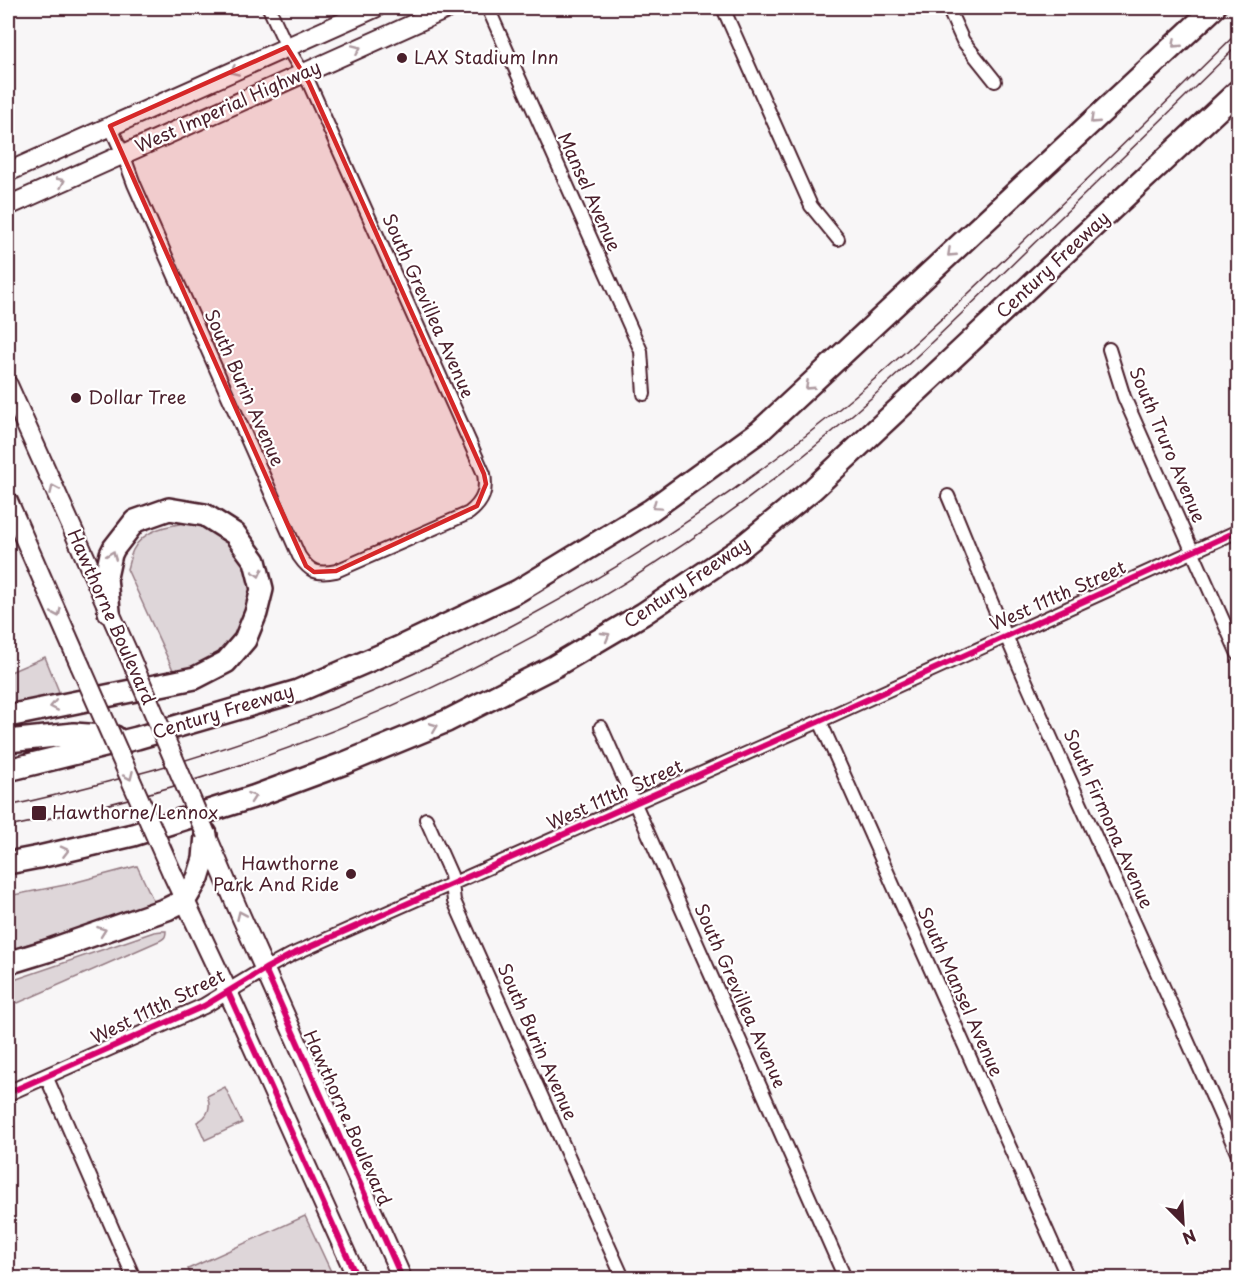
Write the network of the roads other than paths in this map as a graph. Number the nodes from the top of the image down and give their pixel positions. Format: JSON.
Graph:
{"nodes":[{"id":1,"x":269,"y":8,"type":"edge"},
{"id":2,"x":375,"y":8,"type":"edge"},
{"id":3,"x":449,"y":8,"type":"edge"},
{"id":4,"x":488,"y":8,"type":"edge"},
{"id":5,"x":723,"y":8,"type":"edge"},
{"id":6,"x":948,"y":8,"type":"edge"},
{"id":7,"x":1214,"y":8,"type":"edge"},
{"id":8,"x":287,"y":47,"type":"junction"},
{"id":9,"x":303,"y":73,"type":"junction"},
{"id":10,"x":995,"y":81,"type":"dead end"},
{"id":11,"x":1237,"y":93,"type":"edge"},
{"id":12,"x":110,"y":126,"type":"junction"},
{"id":13,"x":123,"y":154,"type":"junction"},
{"id":14,"x":8,"y":172,"type":"edge"},
{"id":15,"x":8,"y":206,"type":"edge"},
{"id":16,"x":838,"y":239,"type":"dead end"},
{"id":17,"x":1109,"y":349,"type":"dead end"},
{"id":18,"x":8,"y":385,"type":"edge"},
{"id":19,"x":644,"y":394,"type":"dead end"},
{"id":20,"x":948,"y":496,"type":"dead end"},
{"id":21,"x":8,"y":501,"type":"edge"},
{"id":22,"x":1239,"y":531,"type":"edge"},
{"id":23,"x":403,"y":542,"type":"joint"},
{"id":24,"x":1193,"y":552,"type":"junction"},
{"id":25,"x":109,"y":612,"type":"junction"},
{"id":26,"x":1006,"y":636,"type":"junction"},
{"id":27,"x":1239,"y":654,"type":"edge"},
{"id":28,"x":8,"y":716,"type":"edge"},
{"id":29,"x":820,"y":721,"type":"junction"},
{"id":30,"x":601,"y":727,"type":"dead end"},
{"id":31,"x":137,"y":738,"type":"junction"},
{"id":32,"x":8,"y":741,"type":"edge"},
{"id":33,"x":8,"y":770,"type":"edge"},
{"id":34,"x":634,"y":803,"type":"junction"},
{"id":35,"x":426,"y":819,"type":"dead end"},
{"id":36,"x":206,"y":834,"type":"joint"},
{"id":37,"x":210,"y":857,"type":"junction"},
{"id":38,"x":8,"y":863,"type":"edge"},
{"id":39,"x":452,"y":885,"type":"junction"},
{"id":40,"x":185,"y":900,"type":"junction"},
{"id":41,"x":8,"y":963,"type":"edge"},
{"id":42,"x":265,"y":969,"type":"junction"},
{"id":43,"x":228,"y":992,"type":"junction"},
{"id":44,"x":46,"y":1076,"type":"junction"},
{"id":45,"x":8,"y":1093,"type":"edge"},
{"id":46,"x":1239,"y":1155,"type":"edge"},
{"id":47,"x":134,"y":1278,"type":"edge"},
{"id":48,"x":357,"y":1278,"type":"edge"},
{"id":49,"x":402,"y":1278,"type":"edge"},
{"id":50,"x":623,"y":1278,"type":"edge"},
{"id":51,"x":845,"y":1278,"type":"edge"},
{"id":52,"x":1068,"y":1278,"type":"edge"}],
"edges":[{"from":1,"to":8,"type":"street","name":"South Grevillea Avenue"},
{"from":2,"to":8,"type":"main road","name":"West Imperial Highway"},
{"from":9,"to":3,"type":"main road","name":"West Imperial Highway","one_way":true},
{"from":4,"to":19,"type":"street","name":"Mansel Avenue"},
{"from":5,"to":16,"type":"street"},
{"from":6,"to":10,"type":"street"},
{"from":7,"to":31,"type":"highway","name":"Century Freeway","one_way":true},
{"from":8,"to":9,"type":"street","name":"South Grevillea Avenue"},
{"from":8,"to":12,"type":"main road","name":"West Imperial Highway","one_way":true},
{"from":9,"to":13,"type":"main road","name":"West Imperial Highway"},
{"from":9,"to":23,"type":"street","name":"South Grevillea Avenue"},
{"from":38,"to":11,"type":"highway","name":"Century Freeway","one_way":true},
{"from":12,"to":13,"type":"street","name":"South Burin Avenue"},
{"from":12,"to":14,"type":"main road","name":"West Imperial Highway"},
{"from":15,"to":13,"type":"main road","name":"West Imperial Highway","one_way":true},
{"from":13,"to":23,"type":"street","name":"South Burin Avenue"},
{"from":17,"to":24,"type":"street","name":"South Truro Avenue"},
{"from":25,"to":18,"type":"main road","name":"Hawthorne Boulevard","one_way":true},
{"from":20,"to":26,"type":"street","name":"South Firmona Avenue"},
{"from":21,"to":40,"type":"main road","one_way":true,"bridge":true},
{"from":22,"to":24,"type":"street","name":"West 111th Street"},
{"from":24,"to":26,"type":"street","name":"West 111th Street"},
{"from":24,"to":27,"type":"street","name":"South Truro Avenue"},
{"from":25,"to":28,"type":"highway","one_way":true},
{"from":25,"to":36,"type":"main road","name":"Hawthorne Boulevard","bridge":true},
{"from":26,"to":29,"type":"street","name":"West 111th Street"},
{"from":26,"to":46,"type":"street","name":"South Firmona Avenue"},
{"from":29,"to":34,"type":"street","name":"West 111th Street"},
{"from":29,"to":52,"type":"street","name":"South Mansel Avenue"},
{"from":30,"to":34,"type":"street","name":"South Grevillea Avenue"},
{"from":31,"to":32,"type":"highway"},
{"from":31,"to":33,"type":"highway","name":"Century Freeway"},
{"from":34,"to":39,"type":"street","name":"West 111th Street"},
{"from":34,"to":51,"type":"street","name":"South Grevillea Avenue"},
{"from":35,"to":39,"type":"street","name":"South Burin Avenue"},
{"from":36,"to":37,"type":"highway"},
{"from":37,"to":40,"type":"highway"},
{"from":42,"to":37,"type":"main road","name":"Hawthorne Boulevard","one_way":true},
{"from":39,"to":42,"type":"street","name":"West 111th Street"},
{"from":39,"to":50,"type":"street","name":"South Burin Avenue"},
{"from":41,"to":40,"type":"highway","one_way":true},
{"from":40,"to":43,"type":"main road"},
{"from":42,"to":43,"type":"street","name":"West 111th Street"},
{"from":42,"to":49,"type":"main road","name":"Hawthorne Boulevard"},
{"from":43,"to":44,"type":"street","name":"West 111th Street"},
{"from":43,"to":48,"type":"main road"},
{"from":44,"to":45,"type":"street","name":"West 111th Street"},
{"from":44,"to":47,"type":"street"}]}
